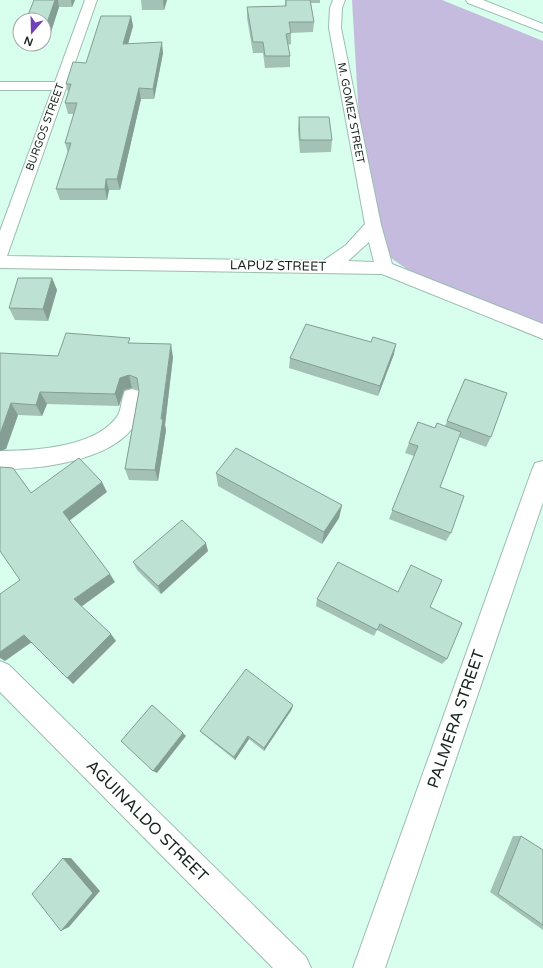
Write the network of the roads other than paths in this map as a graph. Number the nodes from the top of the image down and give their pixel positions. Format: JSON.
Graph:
{"nodes":[{"id":1,"x":91,"y":0,"type":"edge"},
{"id":2,"x":339,"y":0,"type":"edge"},
{"id":3,"x":472,"y":0,"type":"edge"},
{"id":4,"x":543,"y":28,"type":"edge"},
{"id":5,"x":0,"y":86,"type":"edge"},
{"id":6,"x":60,"y":86,"type":"junction"},
{"id":7,"x":373,"y":225,"type":"junction"},
{"id":8,"x":0,"y":254,"type":"edge"},
{"id":9,"x":0,"y":262,"type":"edge"},
{"id":10,"x":326,"y":267,"type":"junction"},
{"id":11,"x":384,"y":268,"type":"junction"},
{"id":12,"x":543,"y":332,"type":"edge"},
{"id":13,"x":132,"y":396,"type":"dead end"},
{"id":14,"x":0,"y":460,"type":"edge"},
{"id":15,"x":543,"y":470,"type":"edge"},
{"id":16,"x":0,"y":674,"type":"edge"},
{"id":17,"x":295,"y":968,"type":"edge"},
{"id":18,"x":369,"y":968,"type":"edge"}],
"edges":[{"from":1,"to":6,"type":"street","name":"BURGOS STREET"},
{"from":2,"to":7,"type":"street","name":"M. GOMEZ STREET"},
{"from":3,"to":4,"type":"street"},
{"from":5,"to":6,"type":"street"},
{"from":6,"to":8,"type":"street","name":"BURGOS STREET"},
{"from":7,"to":10,"type":"street"},
{"from":7,"to":11,"type":"street","name":"M. GOMEZ STREET"},
{"from":9,"to":10,"type":"street","name":"LAPUZ STREET"},
{"from":10,"to":11,"type":"street","name":"LAPUZ STREET"},
{"from":11,"to":12,"type":"street","name":"LAPUZ STREET"},
{"from":13,"to":14,"type":"street"},
{"from":15,"to":18,"type":"street","name":"PALMERA STREET"},
{"from":16,"to":17,"type":"street","name":"AGUINALDO STREET"}]}
